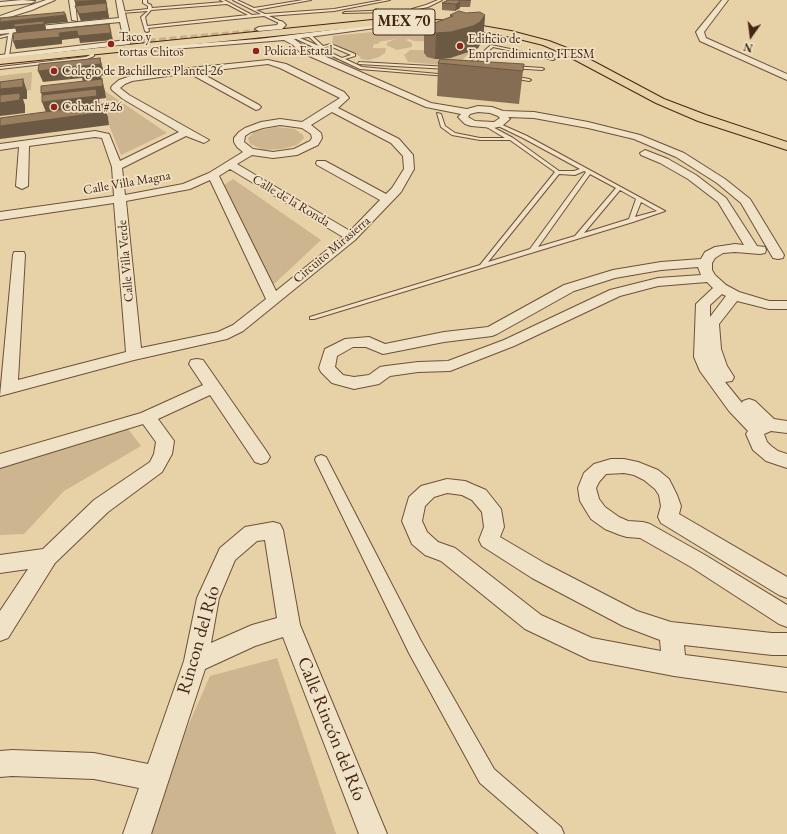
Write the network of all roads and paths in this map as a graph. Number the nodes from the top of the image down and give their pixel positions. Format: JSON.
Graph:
{"nodes":[{"id":1,"x":38,"y":0,"type":"edge"},
{"id":2,"x":52,"y":0,"type":"edge"},
{"id":3,"x":72,"y":0,"type":"edge"},
{"id":4,"x":119,"y":0,"type":"edge"},
{"id":5,"x":144,"y":0,"type":"edge"},
{"id":6,"x":222,"y":0,"type":"edge"},
{"id":7,"x":235,"y":0,"type":"edge"},
{"id":8,"x":240,"y":0,"type":"edge"},
{"id":9,"x":309,"y":0,"type":"edge"},
{"id":10,"x":388,"y":0,"type":"edge"},
{"id":11,"x":440,"y":0,"type":"edge"},
{"id":12,"x":725,"y":0,"type":"edge"},
{"id":13,"x":227,"y":3,"type":"junction"},
{"id":14,"x":0,"y":4,"type":"edge"},
{"id":15,"x":256,"y":9,"type":"junction"},
{"id":16,"x":414,"y":9,"type":"dead end"},
{"id":17,"x":150,"y":10,"type":"junction"},
{"id":18,"x":392,"y":11,"type":"dead end"},
{"id":19,"x":344,"y":13,"type":"dead end"},
{"id":20,"x":265,"y":15,"type":"junction"},
{"id":21,"x":122,"y":16,"type":"junction"},
{"id":22,"x":251,"y":16,"type":"junction"},
{"id":23,"x":66,"y":17,"type":"edge"},
{"id":24,"x":271,"y":17,"type":"junction"},
{"id":25,"x":0,"y":18,"type":"edge"},
{"id":26,"x":281,"y":19,"type":"joint"},
{"id":27,"x":256,"y":20,"type":"junction"},
{"id":28,"x":14,"y":22,"type":"edge"},
{"id":29,"x":250,"y":22,"type":"dead end"},
{"id":30,"x":415,"y":22,"type":"junction"},
{"id":31,"x":0,"y":24,"type":"edge"},
{"id":32,"x":146,"y":27,"type":"junction"},
{"id":33,"x":0,"y":32,"type":"edge"},
{"id":34,"x":10,"y":32,"type":"junction"},
{"id":35,"x":153,"y":32,"type":"dead end"},
{"id":36,"x":308,"y":34,"type":"junction"},
{"id":37,"x":0,"y":37,"type":"edge"},
{"id":38,"x":288,"y":37,"type":"junction"},
{"id":39,"x":259,"y":41,"type":"junction"},
{"id":40,"x":128,"y":42,"type":"junction"},
{"id":41,"x":104,"y":46,"type":"tunnel mouth"},
{"id":42,"x":322,"y":47,"type":"junction"},
{"id":43,"x":80,"y":48,"type":"junction"},
{"id":44,"x":317,"y":48,"type":"junction"},
{"id":45,"x":114,"y":49,"type":"junction"},
{"id":46,"x":4,"y":54,"type":"edge"},
{"id":47,"x":342,"y":59,"type":"junction"},
{"id":48,"x":553,"y":59,"type":"dead end"},
{"id":49,"x":18,"y":63,"type":"junction"},
{"id":50,"x":478,"y":64,"type":"edge"},
{"id":51,"x":350,"y":65,"type":"junction"},
{"id":52,"x":505,"y":67,"type":"edge"},
{"id":53,"x":0,"y":68,"type":"edge"},
{"id":54,"x":434,"y":68,"type":"junction"},
{"id":55,"x":456,"y":69,"type":"dead end"},
{"id":56,"x":542,"y":69,"type":"dead end"},
{"id":57,"x":190,"y":70,"type":"junction"},
{"id":58,"x":431,"y":74,"type":"junction"},
{"id":59,"x":453,"y":75,"type":"dead end"},
{"id":60,"x":508,"y":76,"type":"dead end"},
{"id":61,"x":787,"y":77,"type":"edge"},
{"id":62,"x":530,"y":80,"type":"dead end"},
{"id":63,"x":378,"y":82,"type":"junction"},
{"id":64,"x":256,"y":107,"type":"dead end"},
{"id":65,"x":425,"y":107,"type":"junction"},
{"id":66,"x":332,"y":108,"type":"junction"},
{"id":67,"x":439,"y":114,"type":"junction"},
{"id":68,"x":466,"y":116,"type":"junction"},
{"id":69,"x":497,"y":122,"type":"junction"},
{"id":70,"x":557,"y":123,"type":"junction"},
{"id":71,"x":304,"y":125,"type":"junction"},
{"id":72,"x":186,"y":132,"type":"junction"},
{"id":73,"x":524,"y":137,"type":"junction"},
{"id":74,"x":511,"y":139,"type":"junction"},
{"id":75,"x":204,"y":140,"type":"dead end"},
{"id":76,"x":24,"y":143,"type":"junction"},
{"id":77,"x":623,"y":145,"type":"dead end"},
{"id":78,"x":787,"y":146,"type":"edge"},
{"id":79,"x":0,"y":147,"type":"edge"},
{"id":80,"x":636,"y":149,"type":"dead end"},
{"id":81,"x":250,"y":152,"type":"junction"},
{"id":82,"x":680,"y":155,"type":"junction"},
{"id":83,"x":664,"y":161,"type":"junction"},
{"id":84,"x":321,"y":163,"type":"dead end"},
{"id":85,"x":231,"y":165,"type":"junction"},
{"id":86,"x":117,"y":167,"type":"junction"},
{"id":87,"x":583,"y":169,"type":"junction"},
{"id":88,"x":558,"y":172,"type":"junction"},
{"id":89,"x":589,"y":172,"type":"junction"},
{"id":90,"x":213,"y":175,"type":"junction"},
{"id":91,"x":22,"y":186,"type":"dead end"},
{"id":92,"x":619,"y":188,"type":"junction"},
{"id":93,"x":120,"y":199,"type":"junction"},
{"id":94,"x":639,"y":199,"type":"junction"},
{"id":95,"x":388,"y":200,"type":"junction"},
{"id":96,"x":0,"y":216,"type":"edge"},
{"id":97,"x":631,"y":221,"type":"junction"},
{"id":98,"x":351,"y":237,"type":"junction"},
{"id":99,"x":578,"y":237,"type":"junction"},
{"id":100,"x":752,"y":248,"type":"junction"},
{"id":101,"x":532,"y":251,"type":"junction"},
{"id":102,"x":19,"y":255,"type":"dead end"},
{"id":103,"x":783,"y":257,"type":"edge"},
{"id":104,"x":705,"y":263,"type":"junction"},
{"id":105,"x":482,"y":266,"type":"junction"},
{"id":106,"x":721,"y":287,"type":"junction"},
{"id":107,"x":273,"y":299,"type":"junction"},
{"id":108,"x":787,"y":305,"type":"edge"},
{"id":109,"x":312,"y":318,"type":"dead end"},
{"id":110,"x":492,"y":331,"type":"junction"},
{"id":111,"x":509,"y":343,"type":"junction"},
{"id":112,"x":134,"y":355,"type":"junction"},
{"id":113,"x":197,"y":364,"type":"dead end"},
{"id":114,"x":212,"y":388,"type":"junction"},
{"id":115,"x":4,"y":389,"type":"edge"},
{"id":116,"x":147,"y":417,"type":"junction"},
{"id":117,"x":763,"y":427,"type":"junction"},
{"id":118,"x":787,"y":427,"type":"edge"},
{"id":119,"x":262,"y":457,"type":"dead end"},
{"id":120,"x":321,"y":460,"type":"dead end"},
{"id":121,"x":787,"y":460,"type":"edge"},
{"id":122,"x":0,"y":461,"type":"edge"},
{"id":123,"x":48,"y":557,"type":"junction"},
{"id":124,"x":0,"y":564,"type":"edge"},
{"id":125,"x":787,"y":588,"type":"edge"},
{"id":126,"x":787,"y":617,"type":"edge"},
{"id":127,"x":290,"y":625,"type":"junction"},
{"id":128,"x":0,"y":630,"type":"edge"},
{"id":129,"x":671,"y":633,"type":"junction"},
{"id":130,"x":787,"y":644,"type":"edge"},
{"id":131,"x":196,"y":660,"type":"junction"},
{"id":132,"x":674,"y":665,"type":"junction"},
{"id":133,"x":787,"y":680,"type":"edge"},
{"id":134,"x":0,"y":764,"type":"edge"},
{"id":135,"x":157,"y":779,"type":"junction"},
{"id":136,"x":137,"y":834,"type":"edge"},
{"id":137,"x":373,"y":834,"type":"edge"},
{"id":138,"x":554,"y":834,"type":"edge"}],
"edges":[{"from":1,"to":14,"type":"street"},
{"from":2,"to":25,"type":"street"},
{"from":3,"to":23,"type":"street"},
{"from":4,"to":21,"type":"street"},
{"from":5,"to":17,"type":"lane"},
{"from":6,"to":13,"type":"lane"},
{"from":7,"to":15,"type":"lane"},
{"from":8,"to":15,"type":"lane"},
{"from":9,"to":15,"type":"lane"},
{"from":10,"to":24,"type":"lane"},
{"from":11,"to":16,"type":"lane"},
{"from":12,"to":61,"type":"street"},
{"from":13,"to":17,"type":"lane"},
{"from":13,"to":22,"type":"lane"},
{"from":15,"to":20,"type":"lane"},
{"from":15,"to":24,"type":"lane"},
{"from":17,"to":21,"type":"lane"},
{"from":17,"to":32,"type":"lane"},
{"from":18,"to":19,"type":"lane"},
{"from":20,"to":22,"type":"lane"},
{"from":20,"to":24,"type":"lane"},
{"from":21,"to":34,"type":"street"},
{"from":21,"to":40,"type":"street"},
{"from":22,"to":27,"type":"lane"},
{"from":22,"to":32,"type":"lane"},
{"from":24,"to":26,"type":"lane"},
{"from":24,"to":27,"type":"lane"},
{"from":26,"to":40,"type":"street"},
{"from":27,"to":29,"type":"lane"},
{"from":28,"to":31,"type":"street"},
{"from":30,"to":36,"type":"street"},
{"from":30,"to":45,"type":"highway","number":"MEX 70"},
{"from":30,"to":78,"type":"highway","number":"MEX 70"},
{"from":32,"to":35,"type":"lane"},
{"from":33,"to":34,"type":"street"},
{"from":34,"to":37,"type":"lane"},
{"from":34,"to":46,"type":"lane"},
{"from":36,"to":38,"type":"street"},
{"from":36,"to":42,"type":"lane"},
{"from":38,"to":39,"type":"street"},
{"from":38,"to":44,"type":"lane"},
{"from":38,"to":63,"type":"street"},
{"from":39,"to":45,"type":"street"},
{"from":39,"to":65,"type":"street"},
{"from":40,"to":43,"type":"street"},
{"from":41,"to":43,"type":"street"},
{"from":42,"to":44,"type":"lane"},
{"from":42,"to":47,"type":"lane"},
{"from":43,"to":46,"type":"street"},
{"from":44,"to":47,"type":"lane"},
{"from":45,"to":49,"type":"highway","number":"MEX 70"},
{"from":46,"to":49,"type":"highway","number":"MEX 70"},
{"from":47,"to":51,"type":"lane"},
{"from":48,"to":50,"type":"lane"},
{"from":49,"to":53,"type":"lane"},
{"from":51,"to":54,"type":"lane"},
{"from":51,"to":58,"type":"lane"},
{"from":51,"to":63,"type":"street"},
{"from":52,"to":56,"type":"lane"},
{"from":54,"to":55,"type":"lane"},
{"from":54,"to":58,"type":"lane"},
{"from":57,"to":64,"type":"street"},
{"from":57,"to":66,"type":"street"},
{"from":57,"to":72,"type":"street"},
{"from":58,"to":59,"type":"lane"},
{"from":60,"to":62,"type":"lane"},
{"from":63,"to":65,"type":"street"},
{"from":65,"to":67,"type":"street"},
{"from":65,"to":68,"type":"street"},
{"from":66,"to":71,"type":"street"},
{"from":66,"to":95,"type":"street","name":"Circuito Mirasierra"},
{"from":67,"to":68,"type":"street"},
{"from":67,"to":74,"type":"lane"},
{"from":68,"to":69,"type":"street"},
{"from":68,"to":69,"type":"street"},
{"from":69,"to":70,"type":"street"},
{"from":69,"to":73,"type":"lane"},
{"from":69,"to":74,"type":"lane"},
{"from":70,"to":77,"type":"street"},
{"from":70,"to":82,"type":"street"},
{"from":71,"to":81,"type":"street"},
{"from":71,"to":81,"type":"street"},
{"from":72,"to":75,"type":"street"},
{"from":72,"to":86,"type":"street"},
{"from":73,"to":74,"type":"lane"},
{"from":73,"to":87,"type":"lane"},
{"from":74,"to":88,"type":"lane"},
{"from":76,"to":79,"type":"street"},
{"from":76,"to":86,"type":"street"},
{"from":76,"to":91,"type":"street"},
{"from":80,"to":83,"type":"street"},
{"from":81,"to":85,"type":"street","name":"Calle Villa Magna"},
{"from":82,"to":83,"type":"street"},
{"from":82,"to":103,"type":"street"},
{"from":83,"to":100,"type":"street"},
{"from":84,"to":95,"type":"street"},
{"from":85,"to":90,"type":"street","name":"Calle Villa Magna"},
{"from":85,"to":98,"type":"street","name":"Calle de la Ronda"},
{"from":86,"to":93,"type":"street","name":"Calle Villa Verde"},
{"from":87,"to":88,"type":"lane"},
{"from":87,"to":89,"type":"lane"},
{"from":88,"to":105,"type":"lane"},
{"from":89,"to":92,"type":"lane"},
{"from":89,"to":101,"type":"lane"},
{"from":90,"to":93,"type":"street","name":"Calle Villa Magna"},
{"from":90,"to":107,"type":"street"},
{"from":92,"to":94,"type":"lane"},
{"from":92,"to":99,"type":"lane"},
{"from":93,"to":96,"type":"street","name":"Calle Villa Magna"},
{"from":93,"to":112,"type":"street","name":"Calle Villa Verde"},
{"from":94,"to":97,"type":"lane"},
{"from":94,"to":97,"type":"lane"},
{"from":95,"to":98,"type":"street","name":"Circuito Mirasierra"},
{"from":97,"to":99,"type":"lane"},
{"from":98,"to":107,"type":"street","name":"Circuito Mirasierra"},
{"from":99,"to":101,"type":"lane"},
{"from":100,"to":103,"type":"street"},
{"from":100,"to":104,"type":"street"},
{"from":101,"to":105,"type":"lane"},
{"from":102,"to":115,"type":"street"},
{"from":104,"to":106,"type":"street"},
{"from":104,"to":110,"type":"street"},
{"from":105,"to":109,"type":"lane"},
{"from":106,"to":108,"type":"street"},
{"from":106,"to":111,"type":"street"},
{"from":106,"to":117,"type":"street"},
{"from":107,"to":112,"type":"street","name":"Circuito Mirasierra"},
{"from":110,"to":111,"type":"street"},
{"from":110,"to":111,"type":"street"},
{"from":112,"to":115,"type":"street","name":"Circuito Mirasierra"},
{"from":113,"to":114,"type":"street"},
{"from":114,"to":116,"type":"street"},
{"from":114,"to":119,"type":"street"},
{"from":116,"to":122,"type":"street"},
{"from":116,"to":123,"type":"street"},
{"from":117,"to":118,"type":"street"},
{"from":117,"to":121,"type":"street"},
{"from":120,"to":138,"type":"street"},
{"from":123,"to":124,"type":"street"},
{"from":123,"to":128,"type":"street"},
{"from":125,"to":126,"type":"street"},
{"from":127,"to":131,"type":"street"},
{"from":127,"to":131,"type":"street","name":"Rincon del Río"},
{"from":127,"to":137,"type":"street","name":"Calle Rincón del Río"},
{"from":129,"to":130,"type":"street"},
{"from":129,"to":132,"type":"street"},
{"from":129,"to":132,"type":"street"},
{"from":131,"to":135,"type":"street","name":"Rincon del Río"},
{"from":132,"to":133,"type":"street"},
{"from":134,"to":135,"type":"street"},
{"from":135,"to":136,"type":"street"}]}
